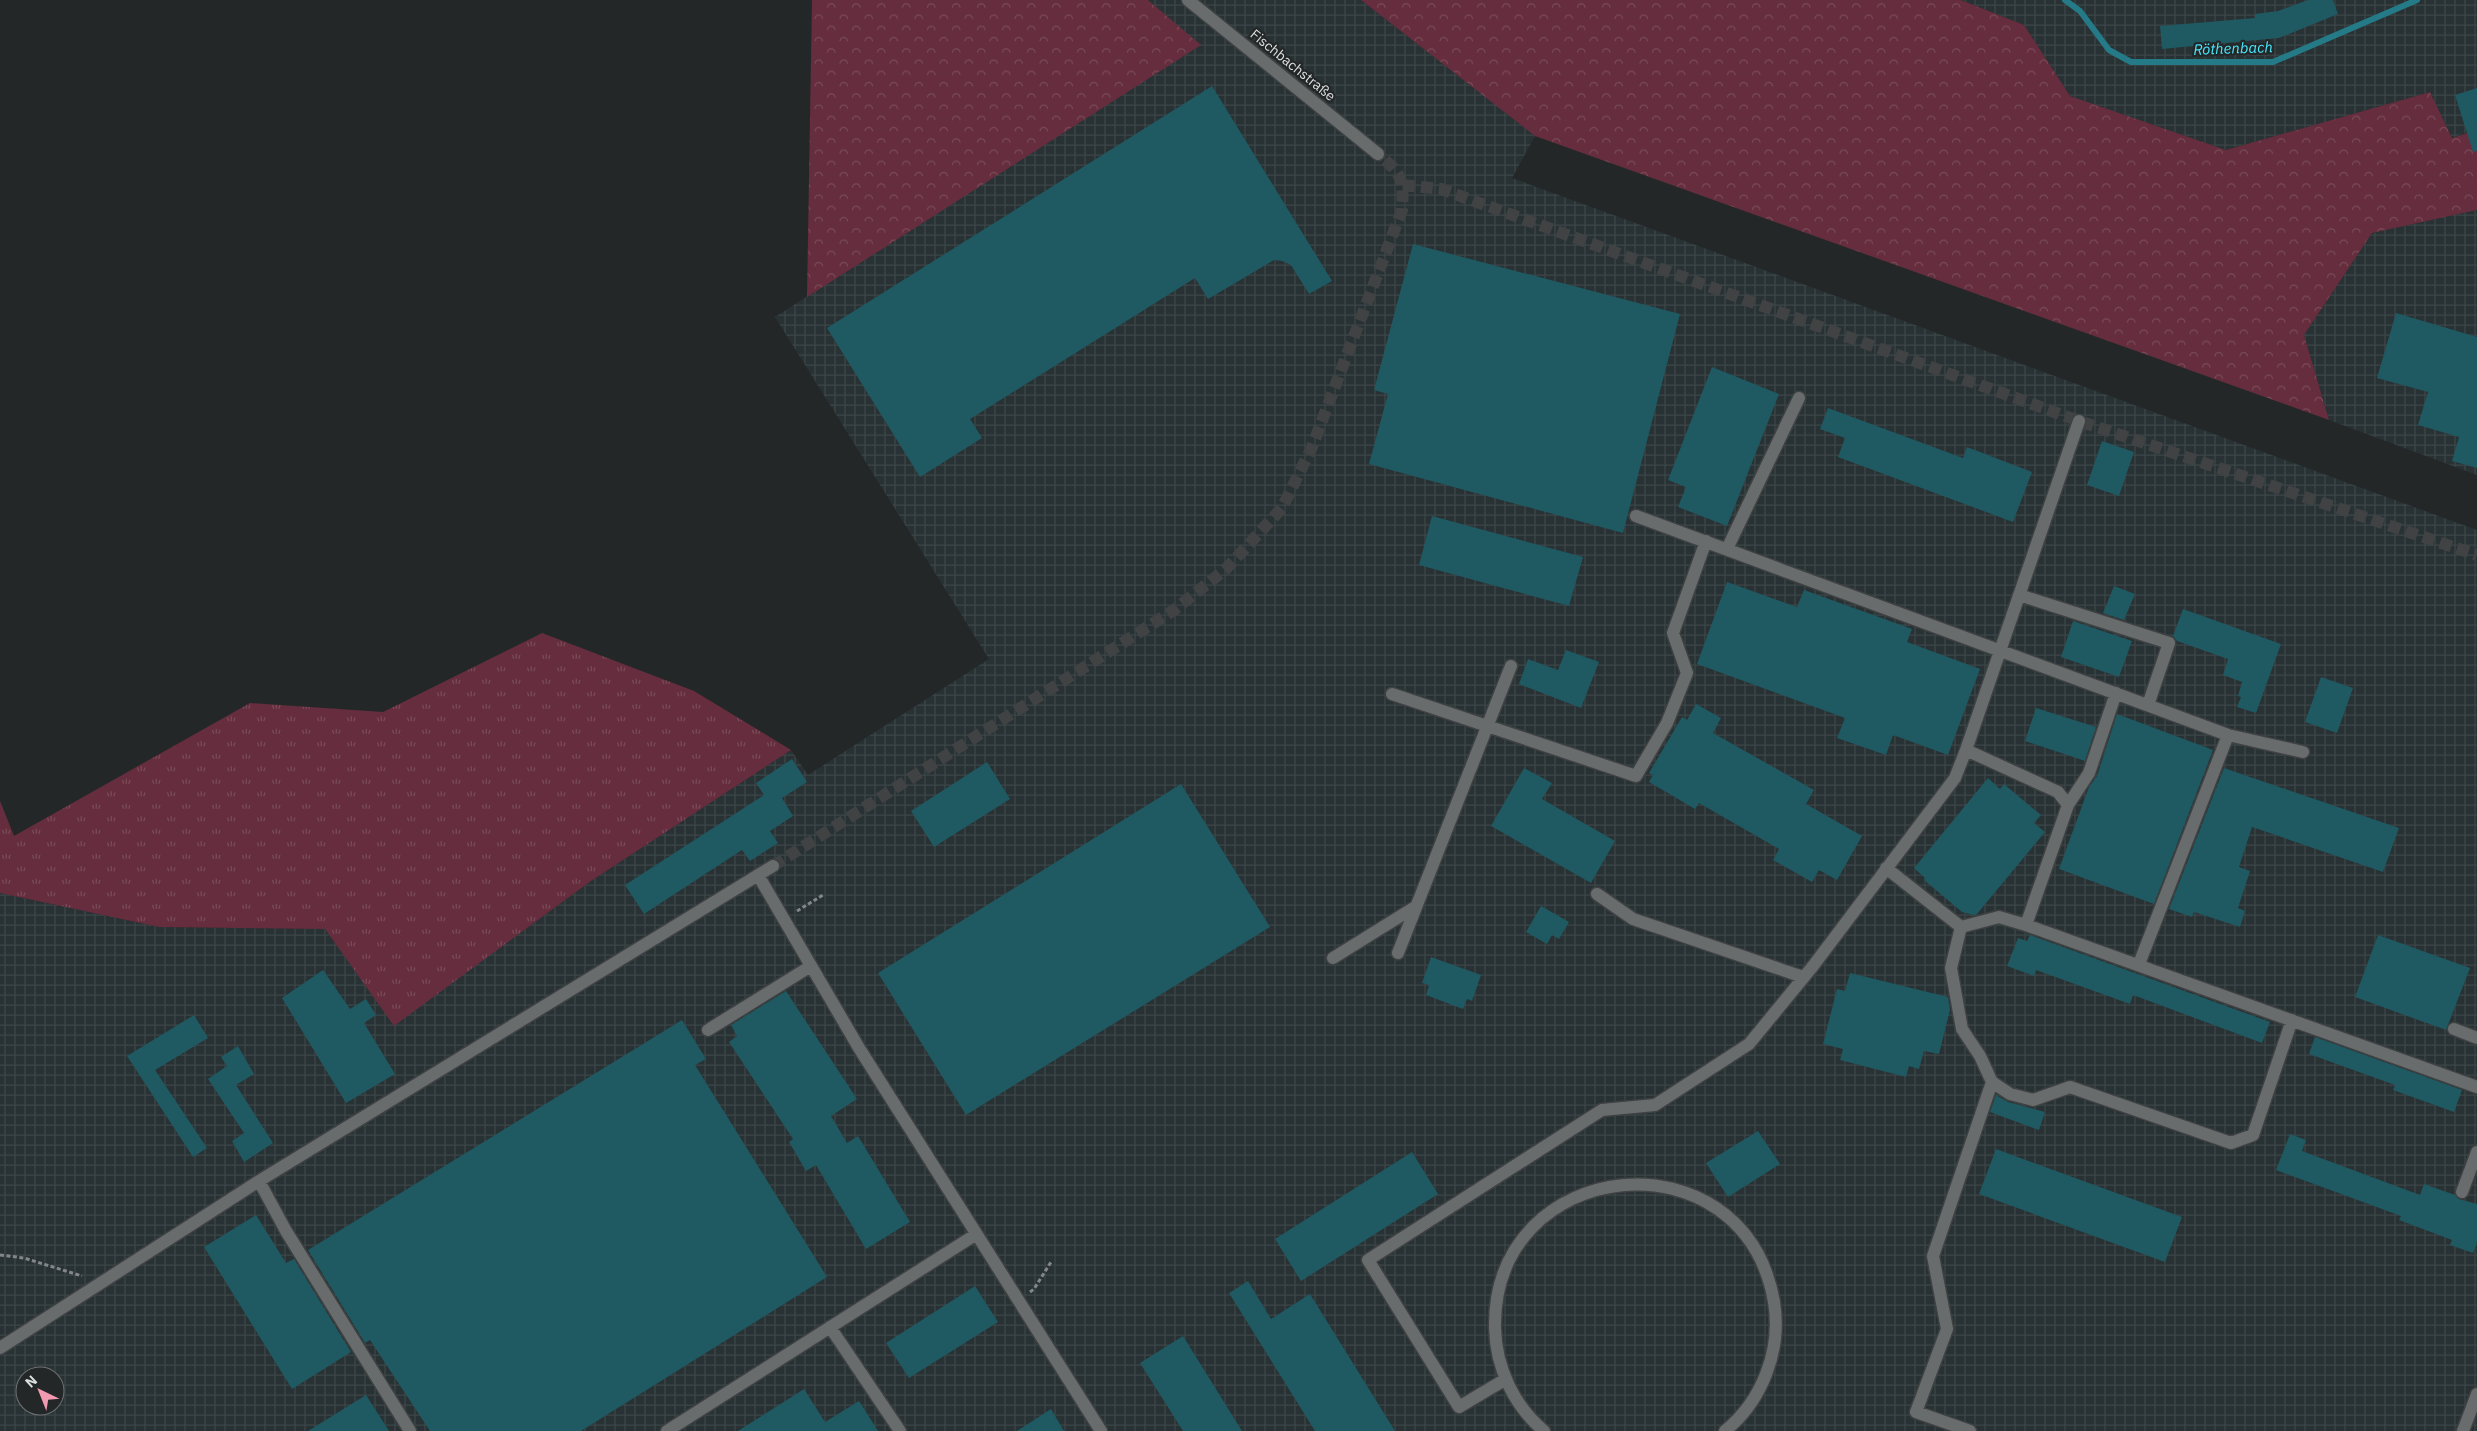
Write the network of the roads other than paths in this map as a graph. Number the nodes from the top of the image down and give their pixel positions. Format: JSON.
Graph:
{"nodes":[{"id":1,"x":1188,"y":0,"type":"edge"},
{"id":2,"x":1378,"y":154,"type":"tunnel mouth"},
{"id":3,"x":1799,"y":398,"type":"dead end"},
{"id":4,"x":2079,"y":421,"type":"dead end"},
{"id":5,"x":1636,"y":516,"type":"dead end"},
{"id":6,"x":1706,"y":541,"type":"junction"},
{"id":7,"x":1726,"y":549,"type":"junction"},
{"id":8,"x":2019,"y":595,"type":"junction"},
{"id":9,"x":2000,"y":650,"type":"junction"},
{"id":10,"x":1511,"y":666,"type":"dead end"},
{"id":11,"x":2116,"y":693,"type":"junction"},
{"id":12,"x":1392,"y":694,"type":"dead end"},
{"id":13,"x":2148,"y":705,"type":"junction"},
{"id":14,"x":1487,"y":726,"type":"junction"},
{"id":15,"x":2228,"y":735,"type":"junction"},
{"id":16,"x":1966,"y":750,"type":"junction"},
{"id":17,"x":2303,"y":752,"type":"dead end"},
{"id":18,"x":2068,"y":805,"type":"junction"},
{"id":19,"x":773,"y":866,"type":"tunnel mouth"},
{"id":20,"x":1886,"y":868,"type":"junction"},
{"id":21,"x":758,"y":875,"type":"junction"},
{"id":22,"x":1597,"y":894,"type":"dead end"},
{"id":23,"x":1415,"y":907,"type":"junction"},
{"id":24,"x":2026,"y":925,"type":"junction"},
{"id":25,"x":1961,"y":927,"type":"junction"},
{"id":26,"x":1398,"y":953,"type":"dead end"},
{"id":27,"x":1333,"y":958,"type":"dead end"},
{"id":28,"x":2139,"y":964,"type":"junction"},
{"id":29,"x":811,"y":966,"type":"junction"},
{"id":30,"x":1803,"y":977,"type":"junction"},
{"id":31,"x":2292,"y":1020,"type":"junction"},
{"id":32,"x":2454,"y":1029,"type":"dead end"},
{"id":33,"x":708,"y":1030,"type":"dead end"},
{"id":34,"x":2477,"y":1038,"type":"edge"},
{"id":35,"x":1992,"y":1082,"type":"junction"},
{"id":36,"x":2477,"y":1087,"type":"edge"},
{"id":37,"x":2477,"y":1152,"type":"edge"},
{"id":38,"x":259,"y":1181,"type":"junction"},
{"id":39,"x":2462,"y":1192,"type":"dead end"},
{"id":40,"x":975,"y":1235,"type":"junction"},
{"id":41,"x":830,"y":1327,"type":"junction"},
{"id":42,"x":0,"y":1348,"type":"edge"},
{"id":43,"x":1506,"y":1379,"type":"junction"},
{"id":44,"x":2477,"y":1394,"type":"edge"},
{"id":45,"x":410,"y":1431,"type":"edge"},
{"id":46,"x":667,"y":1431,"type":"edge"},
{"id":47,"x":900,"y":1431,"type":"edge"},
{"id":48,"x":1101,"y":1431,"type":"edge"},
{"id":49,"x":1544,"y":1431,"type":"edge"},
{"id":50,"x":1726,"y":1431,"type":"edge"},
{"id":51,"x":1970,"y":1431,"type":"edge"},
{"id":52,"x":2462,"y":1431,"type":"edge"}],
"edges":[{"from":1,"to":2,"type":"street","name":"Fischbachstraße"},
{"from":3,"to":7,"type":"street"},
{"from":4,"to":8,"type":"street"},
{"from":5,"to":6,"type":"street"},
{"from":6,"to":7,"type":"street"},
{"from":6,"to":14,"type":"street"},
{"from":7,"to":9,"type":"street"},
{"from":8,"to":9,"type":"street"},
{"from":8,"to":13,"type":"street"},
{"from":9,"to":11,"type":"street"},
{"from":9,"to":16,"type":"street"},
{"from":10,"to":14,"type":"street"},
{"from":11,"to":13,"type":"street"},
{"from":11,"to":18,"type":"street"},
{"from":12,"to":14,"type":"street"},
{"from":13,"to":15,"type":"street"},
{"from":14,"to":23,"type":"street"},
{"from":15,"to":17,"type":"street"},
{"from":15,"to":28,"type":"street"},
{"from":16,"to":18,"type":"street"},
{"from":16,"to":20,"type":"street"},
{"from":18,"to":24,"type":"street"},
{"from":19,"to":21,"type":"street"},
{"from":20,"to":25,"type":"street"},
{"from":20,"to":30,"type":"street"},
{"from":21,"to":29,"type":"street"},
{"from":21,"to":38,"type":"street"},
{"from":22,"to":30,"type":"street"},
{"from":23,"to":26,"type":"street"},
{"from":23,"to":27,"type":"street"},
{"from":24,"to":25,"type":"street"},
{"from":24,"to":28,"type":"street"},
{"from":25,"to":35,"type":"street"},
{"from":28,"to":31,"type":"street"},
{"from":29,"to":33,"type":"street"},
{"from":29,"to":40,"type":"street"},
{"from":30,"to":43,"type":"street"},
{"from":31,"to":35,"type":"street"},
{"from":31,"to":36,"type":"street"},
{"from":32,"to":34,"type":"street"},
{"from":35,"to":51,"type":"street"},
{"from":37,"to":39,"type":"street"},
{"from":38,"to":42,"type":"street"},
{"from":38,"to":45,"type":"street"},
{"from":40,"to":41,"type":"street"},
{"from":40,"to":48,"type":"street"},
{"from":41,"to":46,"type":"street"},
{"from":41,"to":47,"type":"street"},
{"from":43,"to":49,"type":"street"},
{"from":43,"to":50,"type":"street"},
{"from":44,"to":52,"type":"street"}]}
